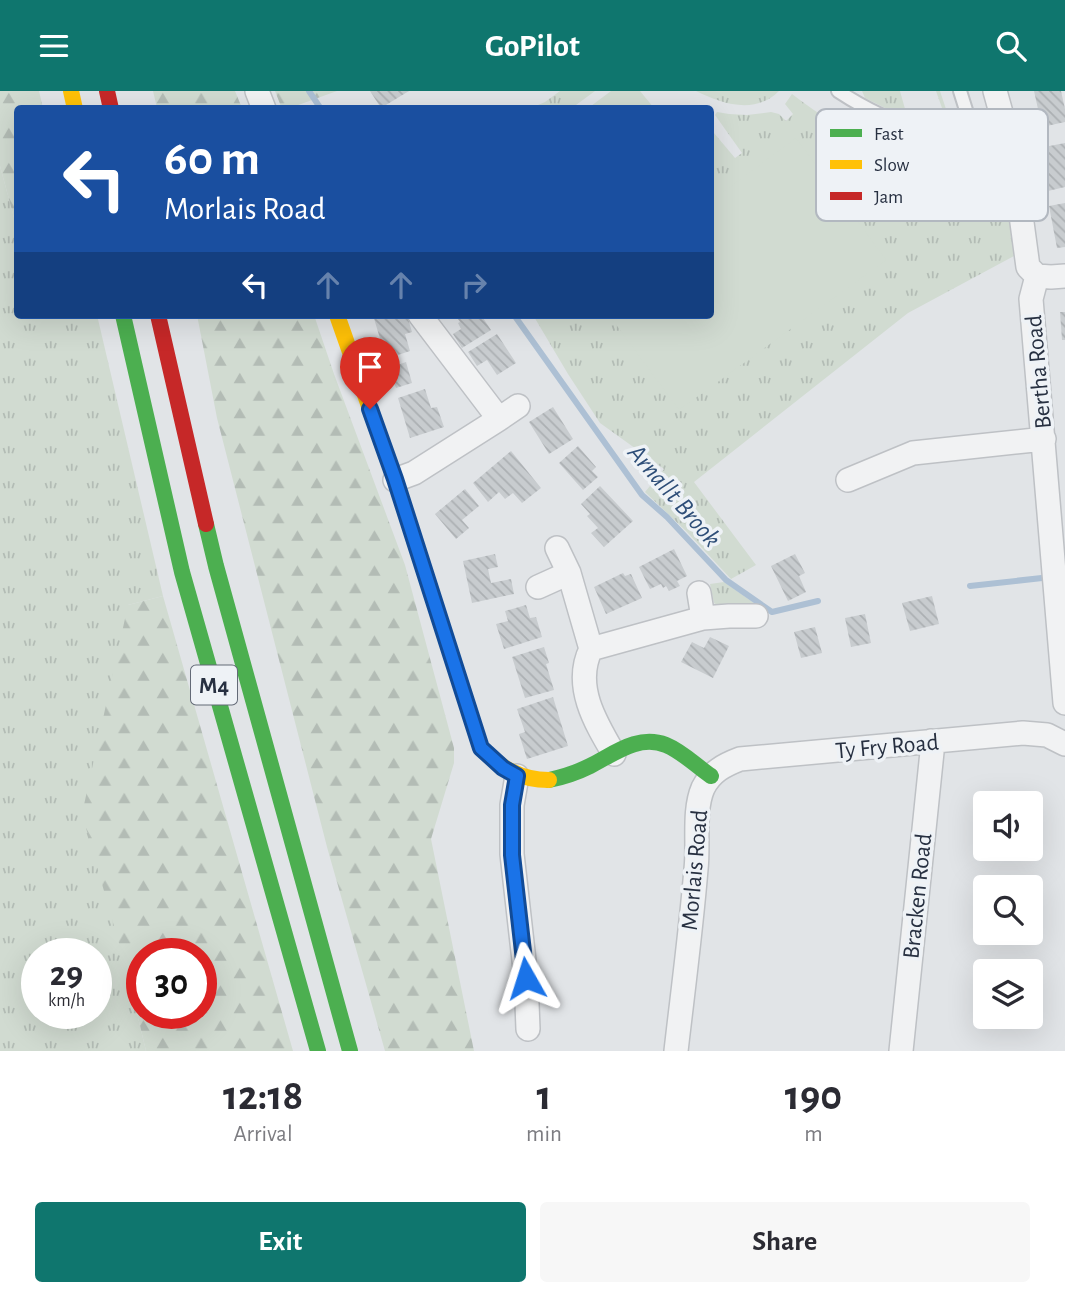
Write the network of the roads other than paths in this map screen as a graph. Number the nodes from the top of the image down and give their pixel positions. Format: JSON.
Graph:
{"nodes":[{"id":1,"x":838,"y":91,"type":"edge"},
{"id":2,"x":960,"y":91,"type":"edge"},
{"id":3,"x":995,"y":91,"type":"edge"},
{"id":4,"x":869,"y":109,"type":"edge"},
{"id":5,"x":966,"y":109,"type":"edge"},
{"id":6,"x":1000,"y":109,"type":"edge"},
{"id":7,"x":1022,"y":221,"type":"edge"},
{"id":8,"x":1037,"y":276,"type":"junction"},
{"id":9,"x":1065,"y":276,"type":"edge"},
{"id":10,"x":124,"y":319,"type":"edge"},
{"id":11,"x":159,"y":319,"type":"edge"},
{"id":12,"x":338,"y":319,"type":"edge"},
{"id":13,"x":422,"y":319,"type":"edge"},
{"id":14,"x":518,"y":406,"type":"dead end"},
{"id":15,"x":499,"y":419,"type":"junction"},
{"id":16,"x":1044,"y":439,"type":"junction"},
{"id":17,"x":395,"y":479,"type":"junction"},
{"id":18,"x":848,"y":480,"type":"dead end"},
{"id":19,"x":557,"y":548,"type":"dead end"},
{"id":20,"x":569,"y":573,"type":"junction"},
{"id":21,"x":538,"y":587,"type":"dead end"},
{"id":22,"x":699,"y":593,"type":"dead end"},
{"id":23,"x":756,"y":616,"type":"dead end"},
{"id":24,"x":703,"y":618,"type":"junction"},
{"id":25,"x":591,"y":649,"type":"junction"},
{"id":26,"x":1065,"y":703,"type":"edge"},
{"id":27,"x":931,"y":741,"type":"junction"},
{"id":28,"x":1060,"y":741,"type":"edge"},
{"id":29,"x":614,"y":754,"type":"junction"},
{"id":30,"x":517,"y":776,"type":"junction"},
{"id":31,"x":711,"y":776,"type":"junction"},
{"id":32,"x":528,"y":1029,"type":"dead end"},
{"id":33,"x":318,"y":1051,"type":"edge"},
{"id":34,"x":350,"y":1051,"type":"edge"},
{"id":35,"x":676,"y":1051,"type":"edge"},
{"id":36,"x":901,"y":1051,"type":"edge"}],
"edges":[{"from":1,"to":4,"type":"lane"},
{"from":2,"to":5,"type":"lane"},
{"from":3,"to":6,"type":"street","name":"Bertha Road"},
{"from":7,"to":8,"type":"street","name":"Bertha Road"},
{"from":8,"to":9,"type":"street"},
{"from":8,"to":16,"type":"street","name":"Bertha Road"},
{"from":10,"to":33,"type":"main road","number":"M4"},
{"from":11,"to":34,"type":"main road","number":"M4"},
{"from":12,"to":17,"type":"main road"},
{"from":13,"to":15,"type":"street"},
{"from":14,"to":15,"type":"street"},
{"from":15,"to":17,"type":"street"},
{"from":16,"to":18,"type":"street"},
{"from":16,"to":26,"type":"street","name":"Bertha Road"},
{"from":17,"to":30,"type":"main road"},
{"from":19,"to":20,"type":"street"},
{"from":20,"to":21,"type":"street"},
{"from":20,"to":25,"type":"street"},
{"from":22,"to":24,"type":"street"},
{"from":23,"to":24,"type":"street"},
{"from":24,"to":25,"type":"street"},
{"from":25,"to":29,"type":"street"},
{"from":26,"to":28,"type":"street","name":"Bertha Road"},
{"from":27,"to":28,"type":"street","name":"Ty Fry Road"},
{"from":27,"to":31,"type":"street","name":"Ty Fry Road"},
{"from":27,"to":36,"type":"street","name":"Bracken Road"},
{"from":29,"to":30,"type":"main road","name":"Morlais Road"},
{"from":29,"to":31,"type":"main road","name":"Morlais Road"},
{"from":30,"to":32,"type":"street"},
{"from":31,"to":35,"type":"street","name":"Morlais Road"}]}
